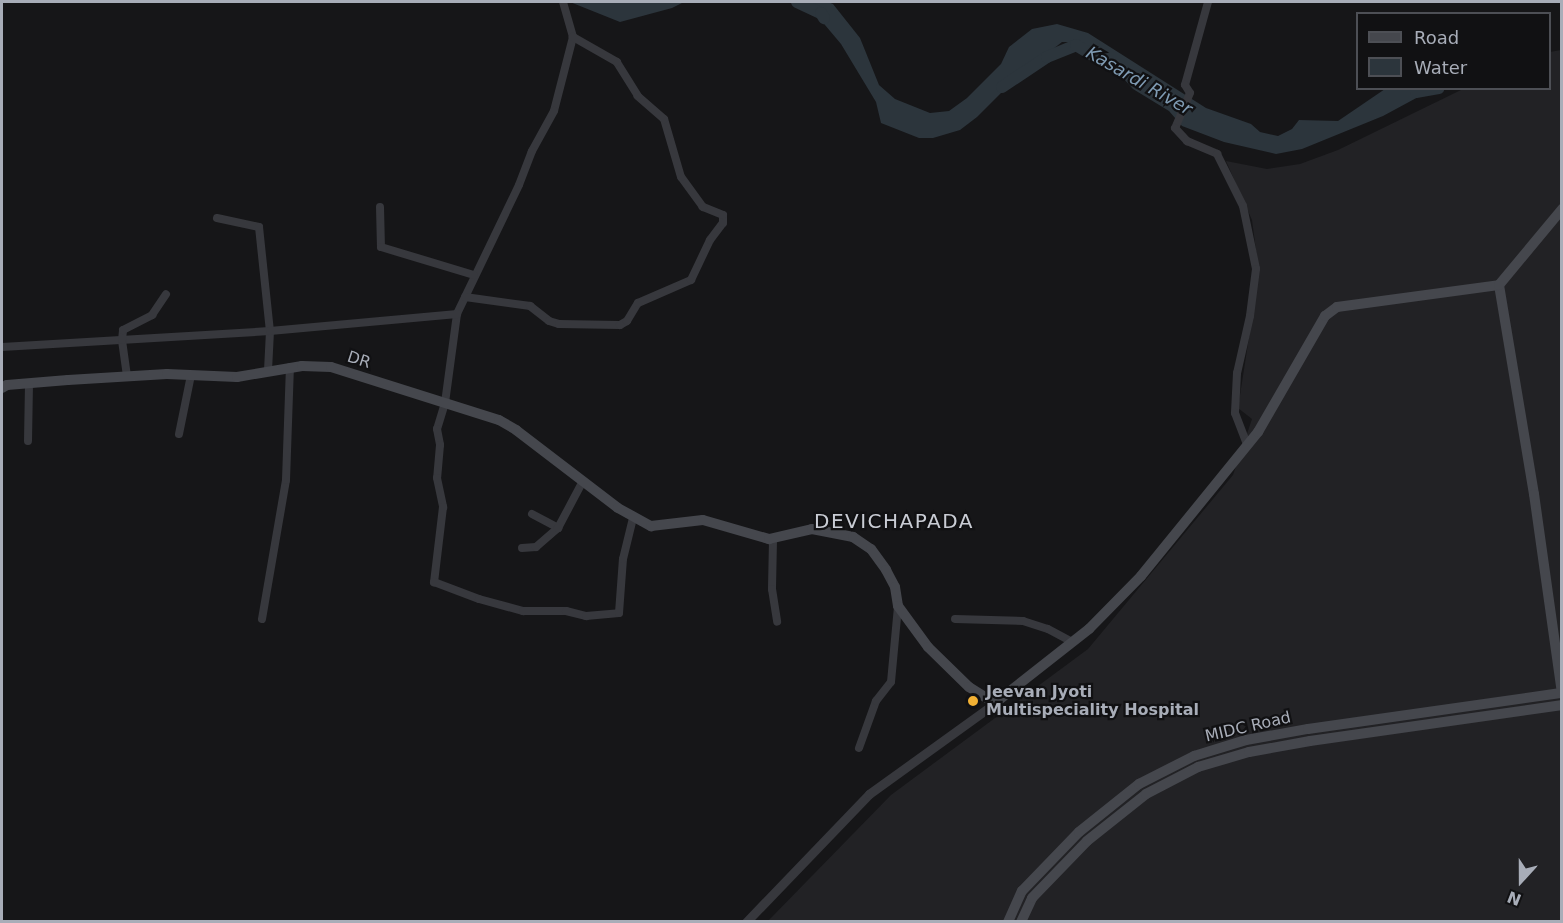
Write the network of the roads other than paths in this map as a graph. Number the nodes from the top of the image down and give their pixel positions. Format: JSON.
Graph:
{"nodes":[{"id":1,"x":563,"y":2,"type":"edge"},
{"id":2,"x":1208,"y":2,"type":"edge"},
{"id":3,"x":573,"y":36,"type":"junction"},
{"id":4,"x":380,"y":207,"type":"dead end"},
{"id":5,"x":1562,"y":209,"type":"edge"},
{"id":6,"x":216,"y":218,"type":"dead end"},
{"id":7,"x":474,"y":275,"type":"junction"},
{"id":8,"x":1499,"y":285,"type":"junction"},
{"id":9,"x":166,"y":294,"type":"dead end"},
{"id":10,"x":465,"y":297,"type":"junction"},
{"id":11,"x":457,"y":314,"type":"junction"},
{"id":12,"x":270,"y":331,"type":"junction"},
{"id":13,"x":122,"y":340,"type":"junction"},
{"id":14,"x":2,"y":347,"type":"edge"},
{"id":15,"x":290,"y":367,"type":"junction"},
{"id":16,"x":268,"y":371,"type":"junction"},
{"id":17,"x":191,"y":375,"type":"junction"},
{"id":18,"x":127,"y":376,"type":"junction"},
{"id":19,"x":29,"y":383,"type":"junction"},
{"id":20,"x":2,"y":388,"type":"edge"},
{"id":21,"x":445,"y":403,"type":"junction"},
{"id":22,"x":179,"y":434,"type":"dead end"},
{"id":23,"x":28,"y":441,"type":"dead end"},
{"id":24,"x":1247,"y":445,"type":"junction"},
{"id":25,"x":583,"y":481,"type":"junction"},
{"id":26,"x":532,"y":514,"type":"dead end"},
{"id":27,"x":633,"y":518,"type":"junction"},
{"id":28,"x":558,"y":528,"type":"junction"},
{"id":29,"x":772,"y":540,"type":"junction"},
{"id":30,"x":522,"y":548,"type":"dead end"},
{"id":31,"x":898,"y":606,"type":"junction"},
{"id":32,"x":262,"y":619,"type":"dead end"},
{"id":33,"x":955,"y":619,"type":"dead end"},
{"id":34,"x":777,"y":622,"type":"dead end"},
{"id":35,"x":1072,"y":642,"type":"junction"},
{"id":36,"x":1562,"y":693,"type":"edge"},
{"id":37,"x":995,"y":703,"type":"junction"},
{"id":38,"x":1562,"y":705,"type":"edge"},
{"id":39,"x":859,"y":748,"type":"dead end"},
{"id":40,"x":746,"y":921,"type":"edge"},
{"id":41,"x":1008,"y":921,"type":"edge"},
{"id":42,"x":1021,"y":921,"type":"edge"}],
"edges":[{"from":1,"to":3,"type":"street"},
{"from":2,"to":24,"type":"street"},
{"from":3,"to":7,"type":"street"},
{"from":3,"to":10,"type":"street"},
{"from":4,"to":7,"type":"street"},
{"from":5,"to":8,"type":"main road"},
{"from":6,"to":12,"type":"street"},
{"from":7,"to":10,"type":"street"},
{"from":8,"to":24,"type":"main road"},
{"from":8,"to":36,"type":"main road"},
{"from":9,"to":13,"type":"street"},
{"from":10,"to":11,"type":"street"},
{"from":11,"to":12,"type":"street"},
{"from":11,"to":21,"type":"street"},
{"from":12,"to":13,"type":"street"},
{"from":12,"to":16,"type":"street"},
{"from":13,"to":14,"type":"street"},
{"from":13,"to":18,"type":"street"},
{"from":15,"to":16,"type":"main road","name":"DR"},
{"from":15,"to":21,"type":"main road","name":"DR"},
{"from":15,"to":32,"type":"street"},
{"from":16,"to":17,"type":"main road","name":"DR"},
{"from":17,"to":18,"type":"main road","name":"DR"},
{"from":17,"to":22,"type":"street"},
{"from":18,"to":19,"type":"main road","name":"DR"},
{"from":19,"to":20,"type":"main road","name":"DR"},
{"from":19,"to":23,"type":"street"},
{"from":21,"to":25,"type":"main road","name":"DR"},
{"from":21,"to":27,"type":"street"},
{"from":24,"to":35,"type":"main road"},
{"from":25,"to":27,"type":"main road","name":"DR"},
{"from":25,"to":28,"type":"street"},
{"from":26,"to":28,"type":"street"},
{"from":27,"to":29,"type":"main road","name":"DR"},
{"from":28,"to":30,"type":"street"},
{"from":29,"to":31,"type":"main road"},
{"from":29,"to":34,"type":"street"},
{"from":31,"to":37,"type":"main road"},
{"from":31,"to":39,"type":"street"},
{"from":33,"to":35,"type":"street"},
{"from":35,"to":37,"type":"main road"},
{"from":36,"to":41,"type":"main road","name":"MIDC Road"},
{"from":37,"to":40,"type":"street"},
{"from":38,"to":42,"type":"main road","name":"MIDC Road"}]}
